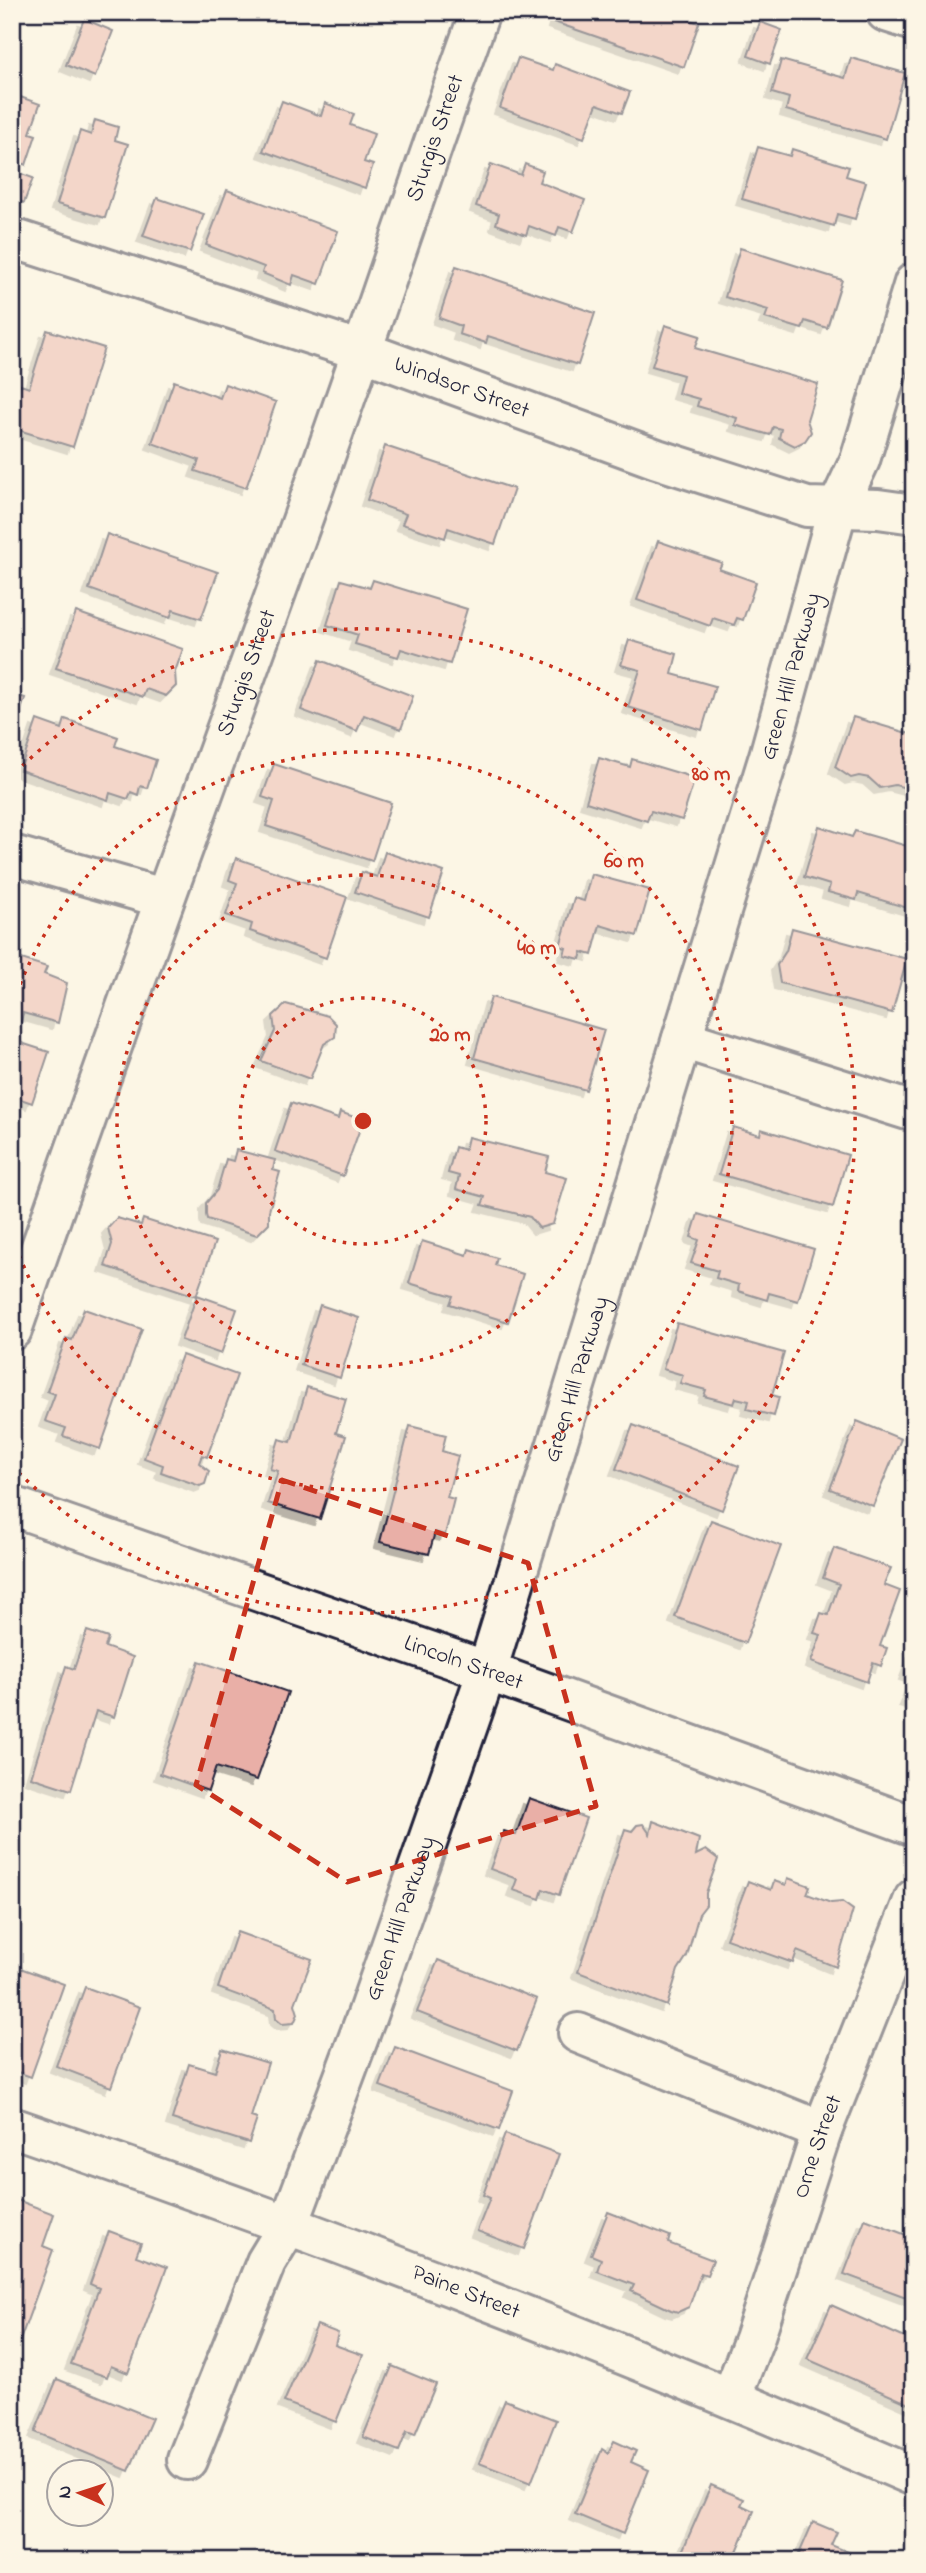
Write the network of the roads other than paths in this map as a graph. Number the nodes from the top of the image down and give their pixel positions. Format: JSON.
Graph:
{"nodes":[{"id":1,"x":480,"y":12,"type":"edge"},
{"id":2,"x":886,"y":12,"type":"edge"},
{"id":3,"x":914,"y":22,"type":"edge"},
{"id":4,"x":12,"y":238,"type":"edge"},
{"id":5,"x":914,"y":283,"type":"edge"},
{"id":6,"x":362,"y":351,"type":"junction"},
{"id":7,"x":838,"y":507,"type":"junction"},
{"id":8,"x":914,"y":514,"type":"edge"},
{"id":9,"x":12,"y":855,"type":"edge"},
{"id":10,"x":163,"y":898,"type":"junction"},
{"id":11,"x":682,"y":1040,"type":"junction"},
{"id":12,"x":914,"y":1112,"type":"edge"},
{"id":13,"x":12,"y":1331,"type":"edge"},
{"id":14,"x":12,"y":1506,"type":"edge"},
{"id":15,"x":487,"y":1671,"type":"junction"},
{"id":16,"x":914,"y":1826,"type":"edge"},
{"id":17,"x":914,"y":1899,"type":"edge"},
{"id":18,"x":578,"y":2033,"type":"dead end"},
{"id":19,"x":12,"y":2127,"type":"edge"},
{"id":20,"x":822,"y":2132,"type":"junction"},
{"id":21,"x":289,"y":2224,"type":"junction"},
{"id":22,"x":731,"y":2398,"type":"junction"},
{"id":23,"x":187,"y":2460,"type":"dead end"},
{"id":24,"x":914,"y":2476,"type":"edge"}],
"edges":[{"from":1,"to":6,"type":"street","name":"Sturgis Street"},
{"from":2,"to":3,"type":"street"},
{"from":4,"to":6,"type":"street","name":"Windsor Street"},
{"from":5,"to":7,"type":"street","name":"Green Hill Parkway"},
{"from":6,"to":7,"type":"street","name":"Windsor Street"},
{"from":6,"to":10,"type":"street","name":"Sturgis Street"},
{"from":7,"to":8,"type":"street","name":"Windsor Street"},
{"from":7,"to":11,"type":"street","name":"Green Hill Parkway"},
{"from":9,"to":10,"type":"street"},
{"from":10,"to":13,"type":"street","name":"Sturgis Street"},
{"from":11,"to":12,"type":"street"},
{"from":11,"to":15,"type":"street","name":"Green Hill Parkway"},
{"from":14,"to":15,"type":"street","name":"Lincoln Street"},
{"from":15,"to":16,"type":"street","name":"Lincoln Street"},
{"from":15,"to":21,"type":"street","name":"Green Hill Parkway"},
{"from":17,"to":20,"type":"street","name":"Orne Street"},
{"from":18,"to":20,"type":"street"},
{"from":19,"to":21,"type":"street","name":"Paine Street"},
{"from":20,"to":22,"type":"street","name":"Orne Street"},
{"from":21,"to":22,"type":"street","name":"Paine Street"},
{"from":21,"to":23,"type":"street","name":"Green Hill Parkway"},
{"from":22,"to":24,"type":"street","name":"Paine Street"}]}
